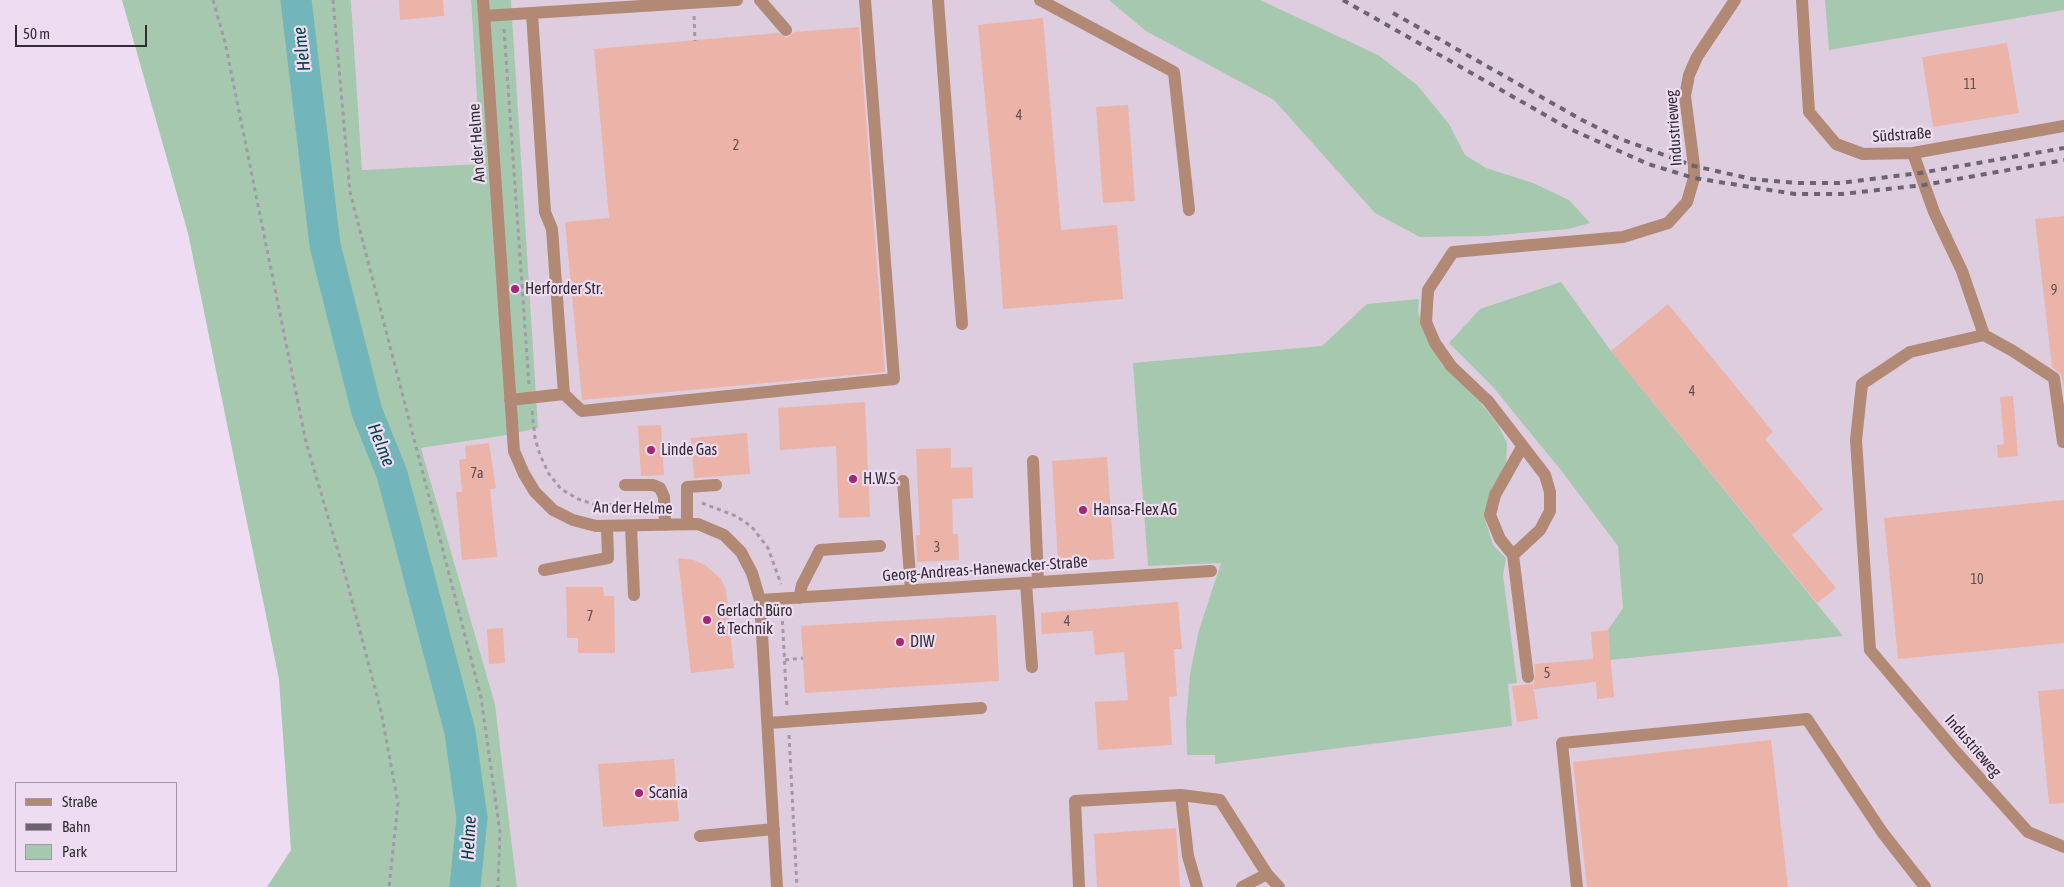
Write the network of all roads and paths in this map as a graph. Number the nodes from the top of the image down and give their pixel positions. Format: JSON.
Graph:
{"nodes":[{"id":1,"x":214,"y":0,"type":"edge"},
{"id":2,"x":332,"y":0,"type":"edge"},
{"id":3,"x":484,"y":0,"type":"edge"},
{"id":4,"x":737,"y":0,"type":"edge"},
{"id":5,"x":760,"y":0,"type":"edge"},
{"id":6,"x":865,"y":0,"type":"edge"},
{"id":7,"x":938,"y":0,"type":"edge"},
{"id":8,"x":1040,"y":0,"type":"edge"},
{"id":9,"x":1735,"y":0,"type":"edge"},
{"id":10,"x":1802,"y":0,"type":"edge"},
{"id":11,"x":693,"y":3,"type":"junction"},
{"id":12,"x":532,"y":13,"type":"junction"},
{"id":13,"x":503,"y":15,"type":"junction"},
{"id":14,"x":484,"y":16,"type":"junction"},
{"id":15,"x":786,"y":30,"type":"dead end"},
{"id":16,"x":695,"y":41,"type":"dead end"},
{"id":17,"x":2064,"y":126,"type":"edge"},
{"id":18,"x":1913,"y":153,"type":"junction"},
{"id":19,"x":1189,"y":210,"type":"dead end"},
{"id":20,"x":962,"y":324,"type":"dead end"},
{"id":21,"x":1984,"y":335,"type":"junction"},
{"id":22,"x":564,"y":394,"type":"junction"},
{"id":23,"x":530,"y":398,"type":"junction"},
{"id":24,"x":510,"y":400,"type":"junction"},
{"id":25,"x":2063,"y":442,"type":"edge"},
{"id":26,"x":1522,"y":447,"type":"junction"},
{"id":27,"x":1033,"y":461,"type":"dead end"},
{"id":28,"x":903,"y":481,"type":"dead end"},
{"id":29,"x":625,"y":486,"type":"dead end"},
{"id":30,"x":716,"y":486,"type":"dead end"},
{"id":31,"x":664,"y":503,"type":"junction"},
{"id":32,"x":687,"y":503,"type":"junction"},
{"id":33,"x":687,"y":524,"type":"junction"},
{"id":34,"x":665,"y":525,"type":"junction"},
{"id":35,"x":606,"y":526,"type":"junction"},
{"id":36,"x":631,"y":526,"type":"junction"},
{"id":37,"x":880,"y":546,"type":"dead end"},
{"id":38,"x":1513,"y":555,"type":"junction"},
{"id":39,"x":544,"y":570,"type":"dead end"},
{"id":40,"x":1211,"y":571,"type":"dead end"},
{"id":41,"x":1032,"y":582,"type":"junction"},
{"id":42,"x":911,"y":590,"type":"junction"},
{"id":43,"x":634,"y":595,"type":"dead end"},
{"id":44,"x":800,"y":598,"type":"junction"},
{"id":45,"x":782,"y":599,"type":"junction"},
{"id":46,"x":760,"y":600,"type":"junction"},
{"id":47,"x":803,"y":658,"type":"dead end"},
{"id":48,"x":785,"y":660,"type":"junction"},
{"id":49,"x":1032,"y":667,"type":"dead end"},
{"id":50,"x":1528,"y":677,"type":"dead end"},
{"id":51,"x":981,"y":708,"type":"dead end"},
{"id":52,"x":788,"y":721,"type":"junction"},
{"id":53,"x":768,"y":722,"type":"junction"},
{"id":54,"x":1181,"y":795,"type":"junction"},
{"id":55,"x":774,"y":829,"type":"junction"},
{"id":56,"x":700,"y":836,"type":"dead end"},
{"id":57,"x":2064,"y":846,"type":"edge"},
{"id":58,"x":1267,"y":874,"type":"junction"},
{"id":59,"x":389,"y":887,"type":"edge"},
{"id":60,"x":498,"y":887,"type":"edge"},
{"id":61,"x":777,"y":887,"type":"edge"},
{"id":62,"x":798,"y":887,"type":"edge"},
{"id":63,"x":1079,"y":887,"type":"edge"},
{"id":64,"x":1197,"y":887,"type":"edge"},
{"id":65,"x":1242,"y":887,"type":"edge"},
{"id":66,"x":1279,"y":887,"type":"edge"},
{"id":67,"x":1577,"y":887,"type":"edge"},
{"id":68,"x":1925,"y":887,"type":"edge"}],
"edges":[{"from":1,"to":59,"type":"path"},
{"from":2,"to":60,"type":"path"},
{"from":3,"to":14,"type":"street","name":"An der Helme"},
{"from":4,"to":11,"type":"street"},
{"from":5,"to":15,"type":"street"},
{"from":6,"to":22,"type":"street"},
{"from":7,"to":20,"type":"street"},
{"from":8,"to":19,"type":"street"},
{"from":9,"to":26,"type":"street","name":"Industrieweg"},
{"from":10,"to":18,"type":"street","name":"Südstraße"},
{"from":11,"to":12,"type":"street"},
{"from":11,"to":16,"type":"path"},
{"from":12,"to":13,"type":"street"},
{"from":12,"to":22,"type":"street"},
{"from":13,"to":14,"type":"street"},
{"from":13,"to":23,"type":"path"},
{"from":14,"to":24,"type":"street","name":"An der Helme"},
{"from":17,"to":18,"type":"street","name":"Südstraße"},
{"from":18,"to":21,"type":"street"},
{"from":21,"to":25,"type":"street"},
{"from":21,"to":57,"type":"street","name":"Industrieweg"},
{"from":22,"to":23,"type":"street"},
{"from":23,"to":24,"type":"street"},
{"from":23,"to":31,"type":"path"},
{"from":24,"to":35,"type":"street","name":"An der Helme"},
{"from":26,"to":38,"type":"street"},
{"from":26,"to":38,"type":"street"},
{"from":27,"to":41,"type":"street"},
{"from":28,"to":42,"type":"street"},
{"from":29,"to":31,"type":"street"},
{"from":30,"to":32,"type":"street"},
{"from":31,"to":34,"type":"street"},
{"from":32,"to":33,"type":"street"},
{"from":32,"to":45,"type":"path"},
{"from":33,"to":34,"type":"street","name":"An der Helme"},
{"from":33,"to":46,"type":"street","name":"An der Helme"},
{"from":34,"to":36,"type":"street","name":"An der Helme"},
{"from":35,"to":36,"type":"street","name":"An der Helme"},
{"from":35,"to":39,"type":"street"},
{"from":36,"to":43,"type":"street"},
{"from":37,"to":44,"type":"street"},
{"from":38,"to":50,"type":"street"},
{"from":40,"to":41,"type":"street","name":"Georg-Andreas-Hanewacker-Straße"},
{"from":41,"to":42,"type":"street","name":"Georg-Andreas-Hanewacker-Straße"},
{"from":41,"to":49,"type":"street"},
{"from":42,"to":44,"type":"street","name":"Georg-Andreas-Hanewacker-Straße"},
{"from":44,"to":45,"type":"street","name":"Georg-Andreas-Hanewacker-Straße"},
{"from":45,"to":46,"type":"street","name":"Georg-Andreas-Hanewacker-Straße"},
{"from":45,"to":48,"type":"path"},
{"from":46,"to":53,"type":"street","name":"An der Helme"},
{"from":47,"to":48,"type":"path"},
{"from":48,"to":52,"type":"path"},
{"from":51,"to":52,"type":"street"},
{"from":52,"to":53,"type":"street"},
{"from":52,"to":62,"type":"path"},
{"from":53,"to":55,"type":"street","name":"An der Helme"},
{"from":54,"to":58,"type":"street"},
{"from":54,"to":63,"type":"street"},
{"from":54,"to":64,"type":"street"},
{"from":55,"to":56,"type":"street"},
{"from":55,"to":61,"type":"street","name":"An der Helme"},
{"from":58,"to":65,"type":"street"},
{"from":58,"to":66,"type":"street"},
{"from":67,"to":68,"type":"street"}]}
